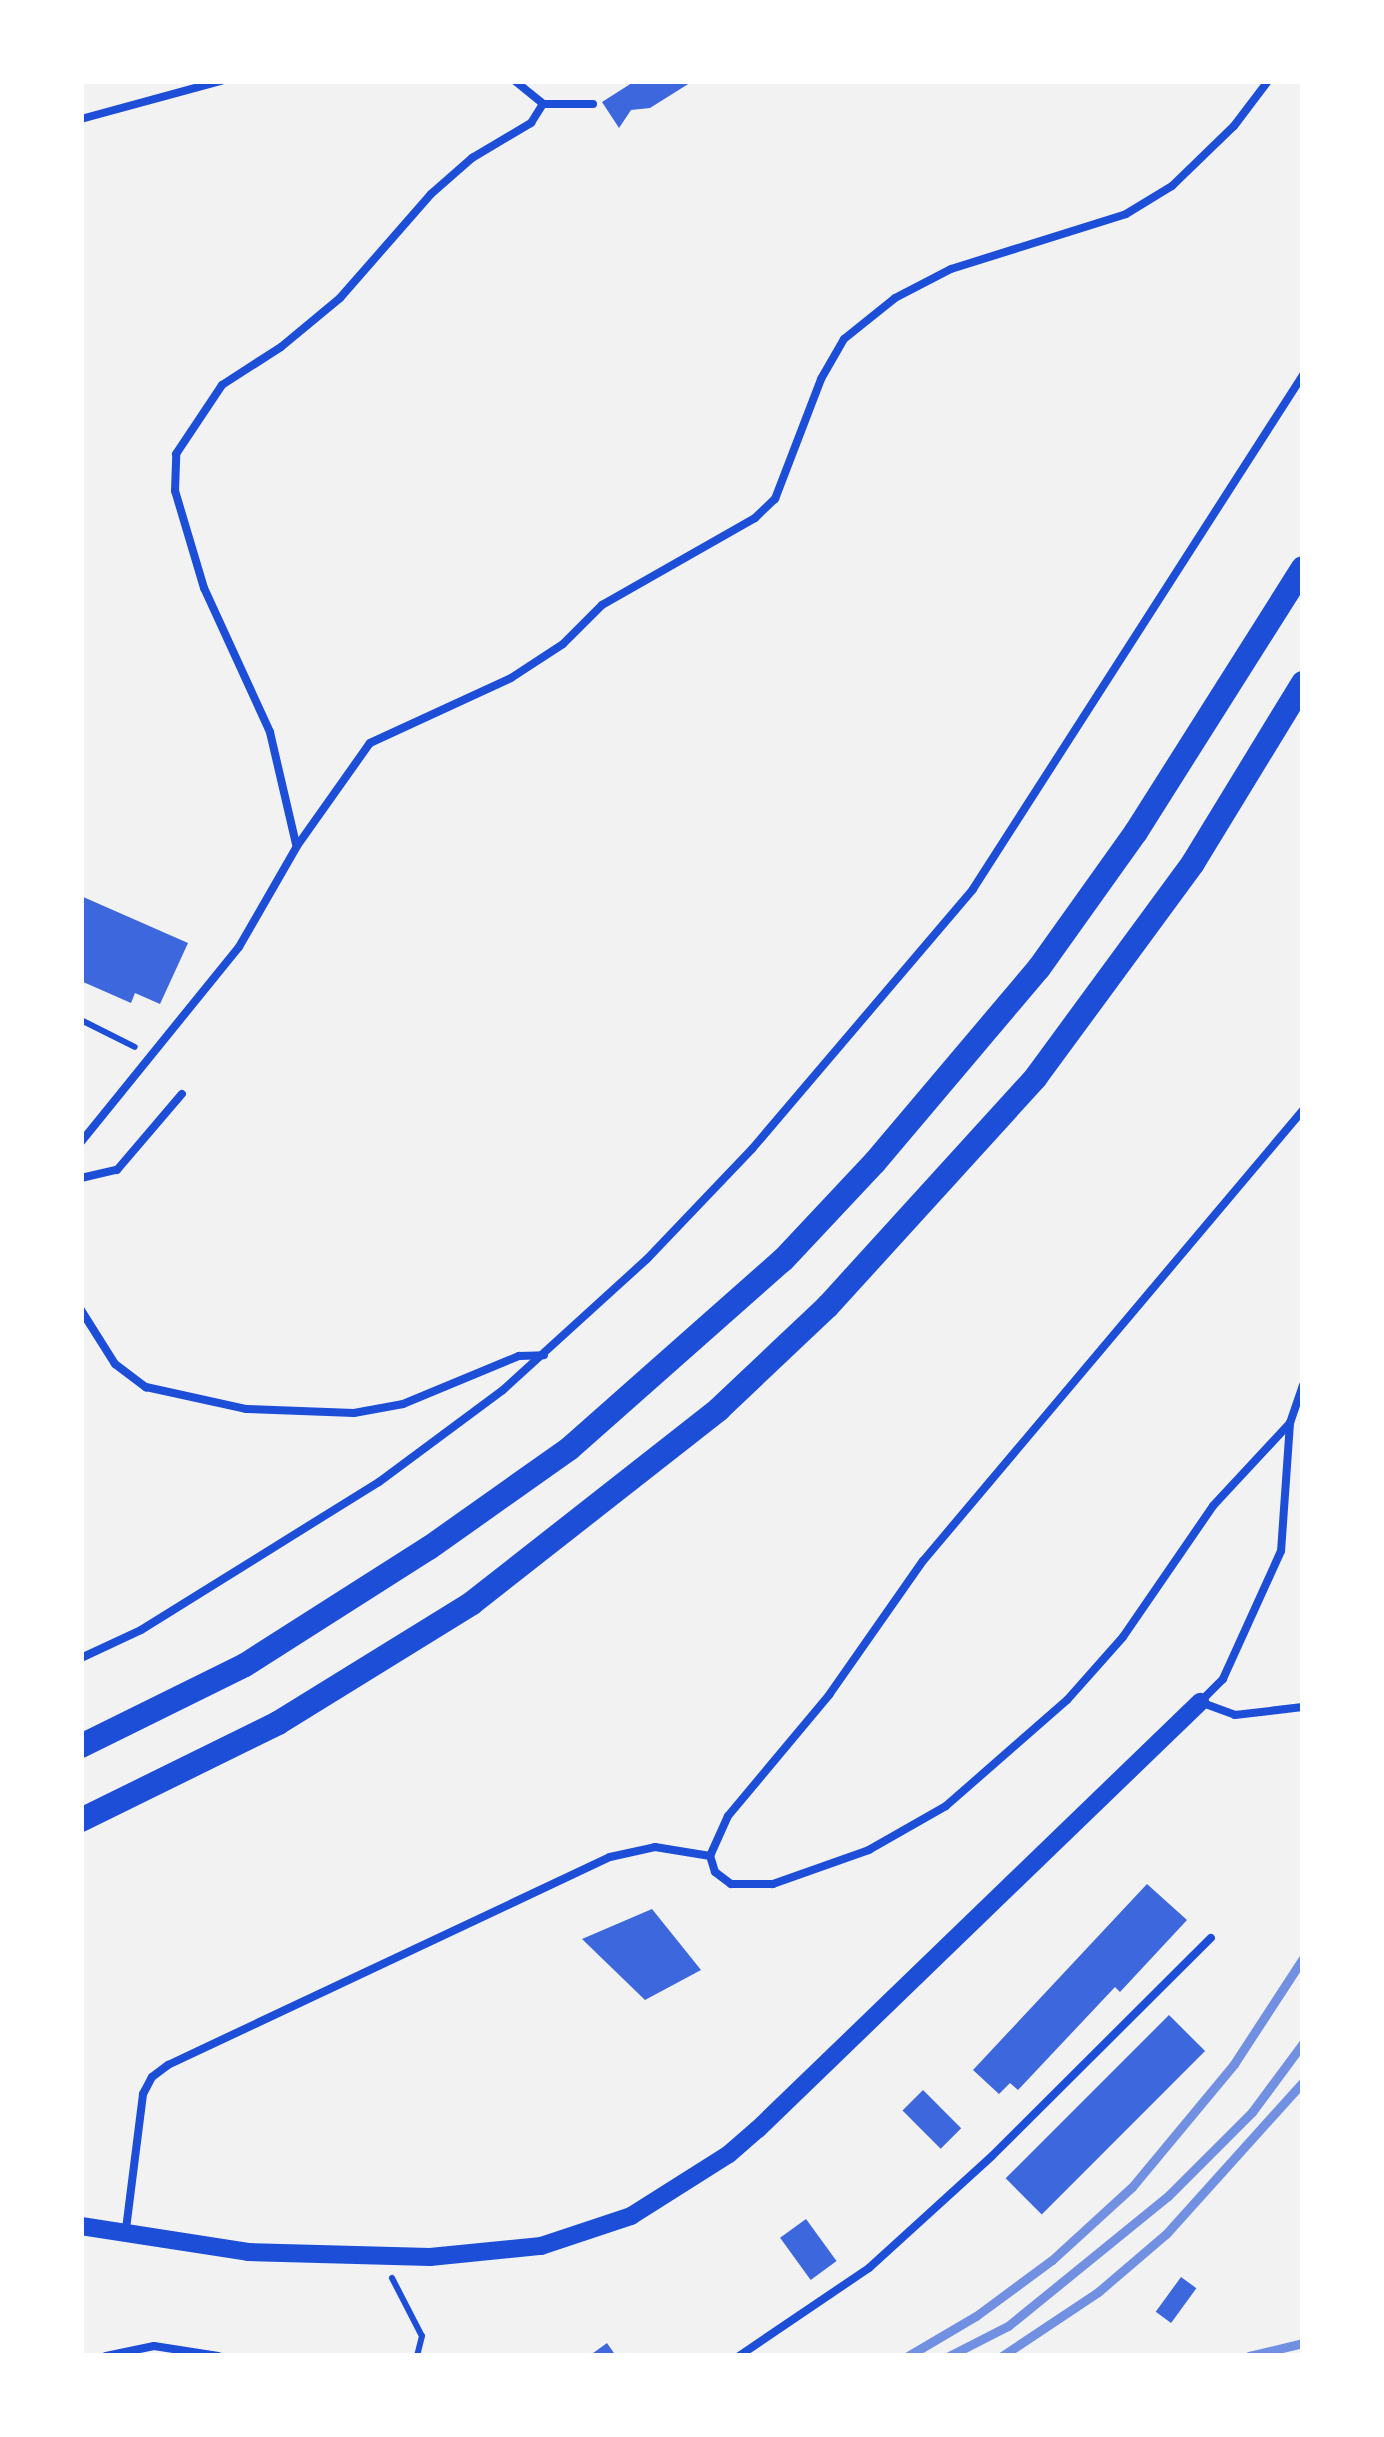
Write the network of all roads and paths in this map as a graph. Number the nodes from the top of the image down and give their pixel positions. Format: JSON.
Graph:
{"nodes":[{"id":1,"x":221,"y":81,"type":"edge"},
{"id":2,"x":515,"y":81,"type":"edge"},
{"id":3,"x":1268,"y":81,"type":"edge"},
{"id":4,"x":544,"y":104,"type":"junction"},
{"id":5,"x":593,"y":104,"type":"dead end"},
{"id":6,"x":81,"y":119,"type":"edge"},
{"id":7,"x":1303,"y":375,"type":"edge"},
{"id":8,"x":1303,"y":568,"type":"edge"},
{"id":9,"x":1303,"y":683,"type":"edge"},
{"id":10,"x":297,"y":846,"type":"junction"},
{"id":11,"x":81,"y":1020,"type":"edge"},
{"id":12,"x":154,"y":1057,"type":"junction"},
{"id":13,"x":182,"y":1094,"type":"dead end"},
{"id":14,"x":1303,"y":1110,"type":"edge"},
{"id":15,"x":81,"y":1142,"type":"edge"},
{"id":16,"x":81,"y":1178,"type":"edge"},
{"id":17,"x":81,"y":1310,"type":"edge"},
{"id":18,"x":544,"y":1355,"type":"junction"},
{"id":19,"x":1303,"y":1385,"type":"edge"},
{"id":20,"x":1289,"y":1423,"type":"junction"},
{"id":21,"x":81,"y":1658,"type":"edge"},
{"id":22,"x":1200,"y":1702,"type":"junction"},
{"id":23,"x":1303,"y":1707,"type":"edge"},
{"id":24,"x":81,"y":1746,"type":"edge"},
{"id":25,"x":81,"y":1820,"type":"edge"},
{"id":26,"x":710,"y":1856,"type":"junction"},
{"id":27,"x":1211,"y":1938,"type":"dead end"},
{"id":28,"x":81,"y":2226,"type":"edge"},
{"id":29,"x":125,"y":2236,"type":"junction"},
{"id":30,"x":381,"y":2256,"type":"junction"},
{"id":31,"x":106,"y":2356,"type":"edge"},
{"id":32,"x":218,"y":2356,"type":"edge"},
{"id":33,"x":417,"y":2356,"type":"edge"},
{"id":34,"x":739,"y":2356,"type":"edge"}],
"edges":[{"from":1,"to":6,"type":"lane"},
{"from":2,"to":4,"type":"lane"},
{"from":3,"to":10,"type":"lane"},
{"from":4,"to":5,"type":"lane"},
{"from":4,"to":10,"type":"lane"},
{"from":7,"to":18,"type":"lane"},
{"from":8,"to":24,"type":"main road"},
{"from":9,"to":25,"type":"main road"},
{"from":10,"to":12,"type":"lane"},
{"from":11,"to":12,"type":"path"},
{"from":12,"to":15,"type":"lane"},
{"from":13,"to":16,"type":"lane"},
{"from":14,"to":26,"type":"lane"},
{"from":17,"to":18,"type":"lane"},
{"from":18,"to":21,"type":"lane"},
{"from":19,"to":20,"type":"lane"},
{"from":20,"to":22,"type":"lane"},
{"from":20,"to":26,"type":"lane"},
{"from":22,"to":23,"type":"lane"},
{"from":22,"to":30,"type":"street"},
{"from":26,"to":29,"type":"lane"},
{"from":27,"to":34,"type":"lane"},
{"from":28,"to":29,"type":"street"},
{"from":29,"to":30,"type":"street"},
{"from":30,"to":33,"type":"path"},
{"from":31,"to":32,"type":"lane"}]}
